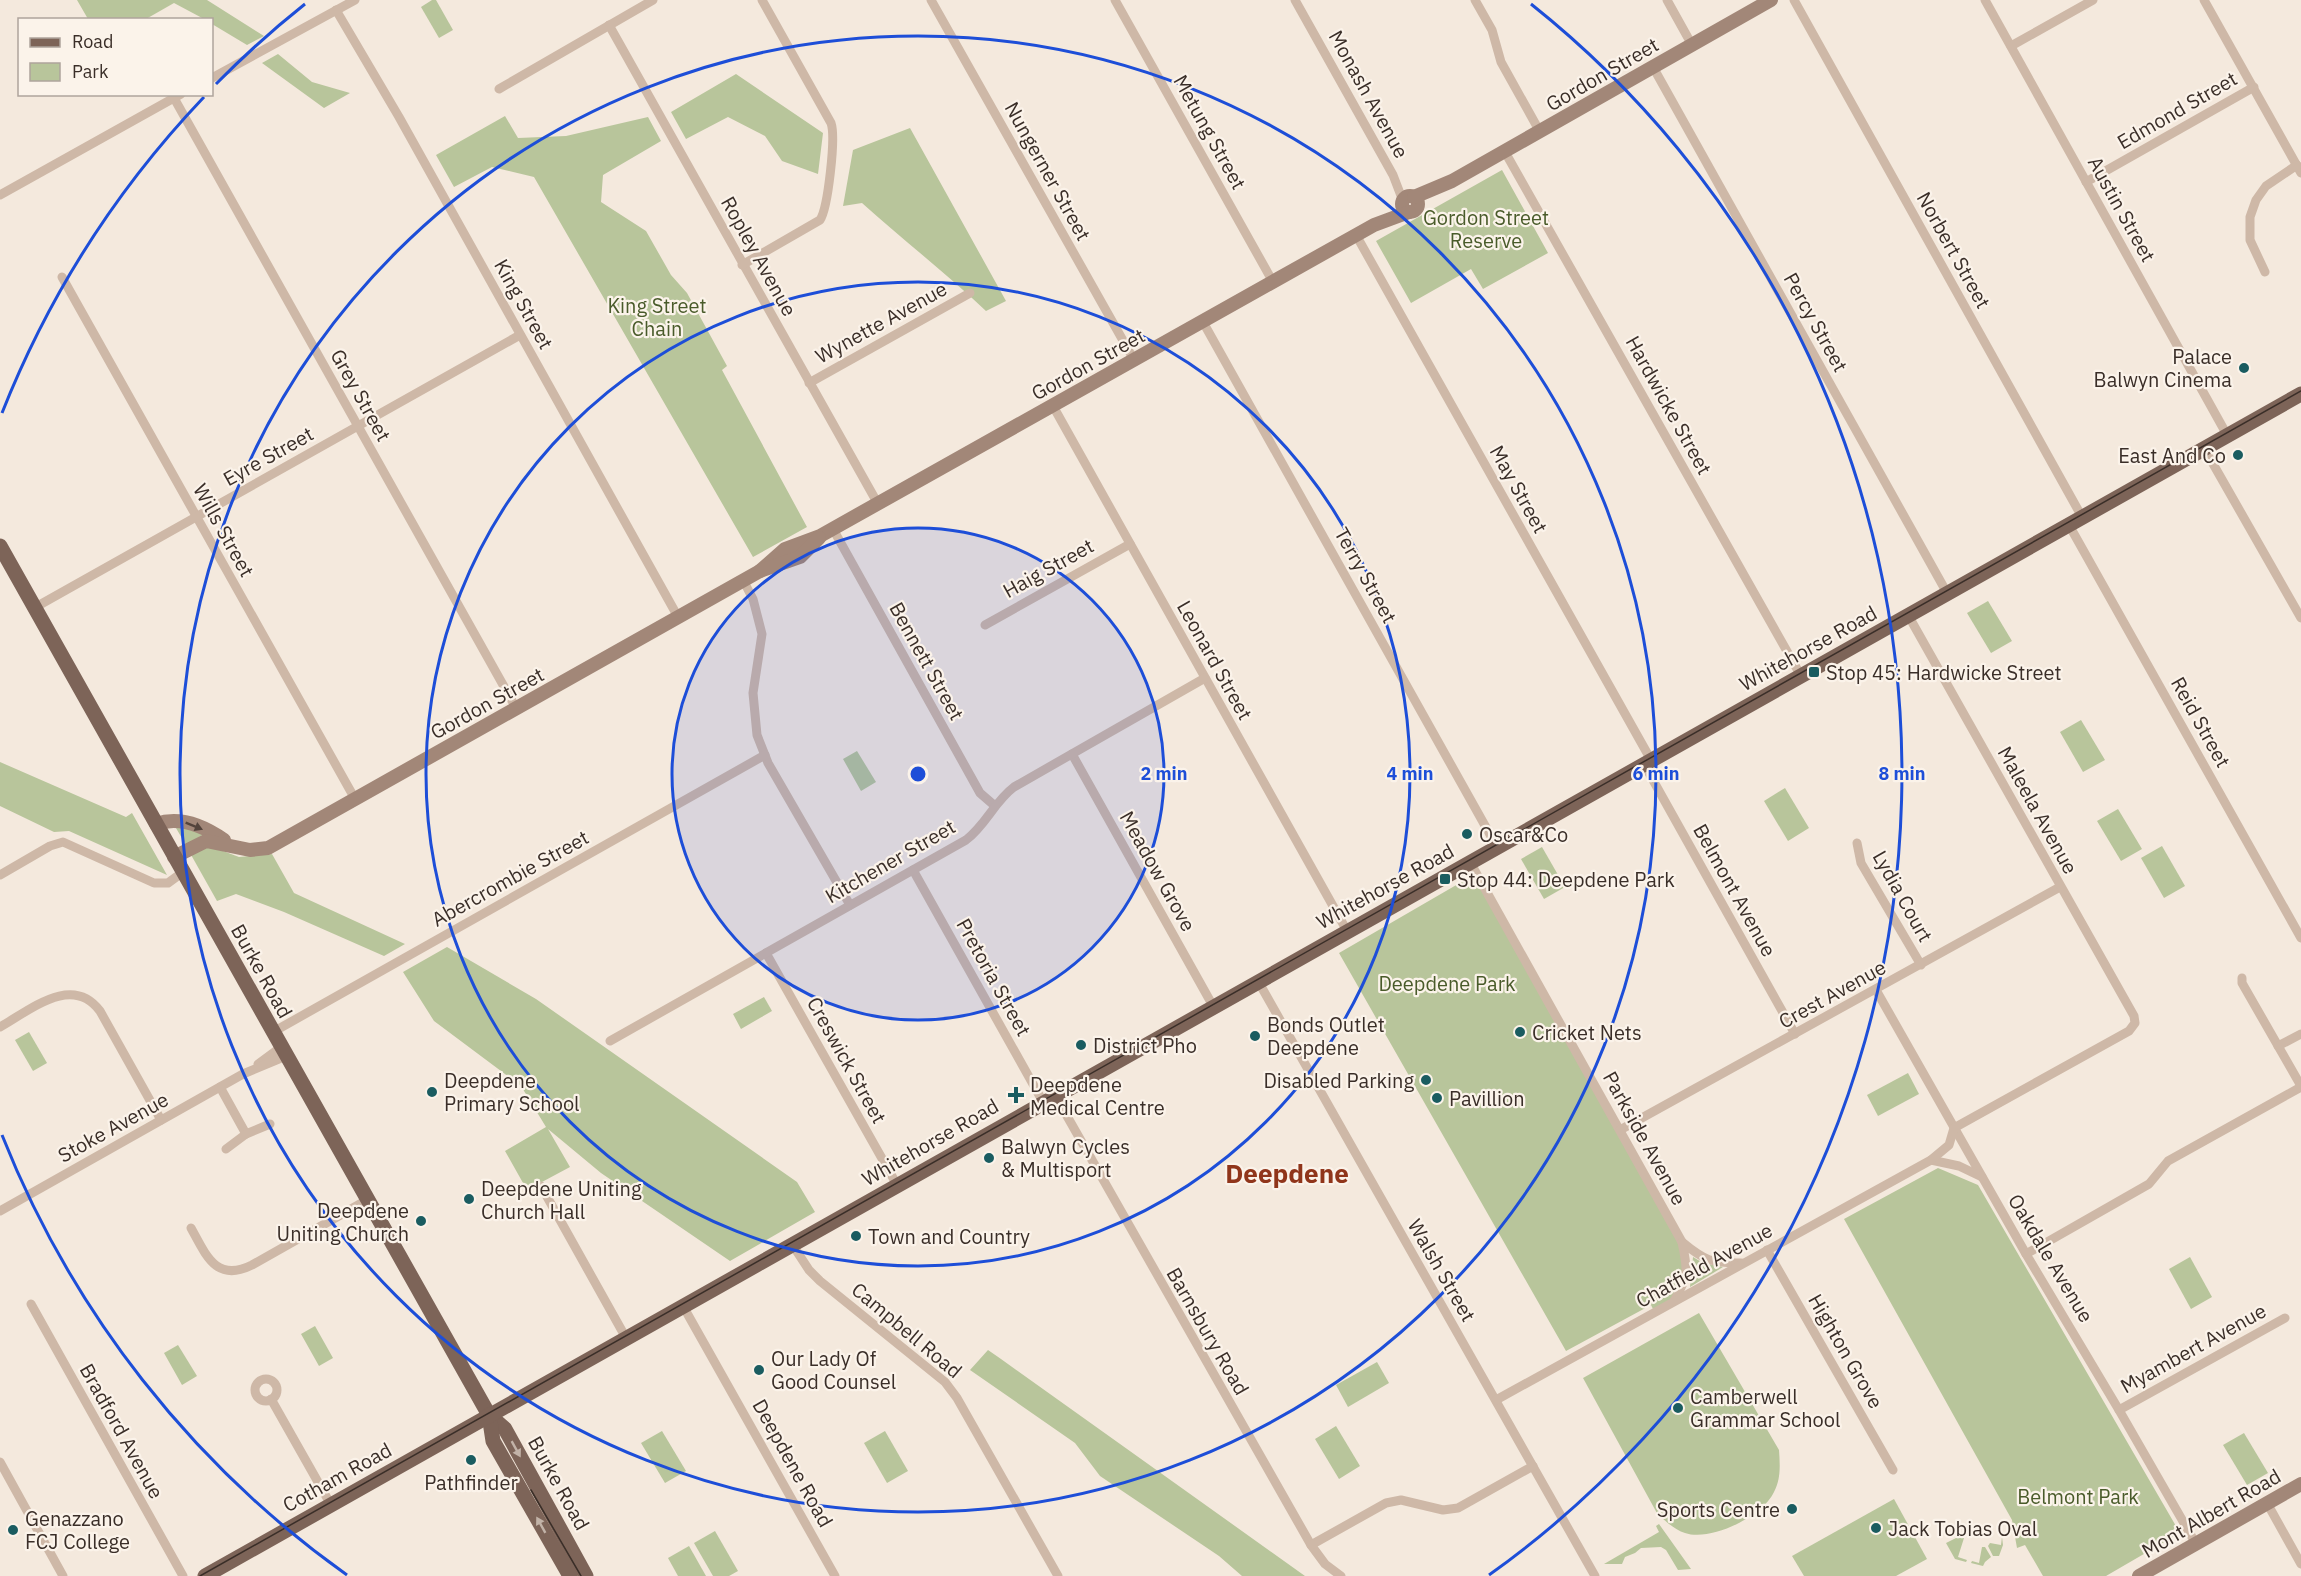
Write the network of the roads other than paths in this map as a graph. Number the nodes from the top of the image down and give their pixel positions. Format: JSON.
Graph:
{"nodes":[{"id":1,"x":355,"y":0,"type":"edge"},
{"id":2,"x":653,"y":0,"type":"edge"},
{"id":3,"x":762,"y":0,"type":"edge"},
{"id":4,"x":932,"y":0,"type":"edge"},
{"id":5,"x":1115,"y":0,"type":"edge"},
{"id":6,"x":1295,"y":0,"type":"edge"},
{"id":7,"x":1475,"y":0,"type":"edge"},
{"id":8,"x":1667,"y":0,"type":"edge"},
{"id":9,"x":1771,"y":0,"type":"edge"},
{"id":10,"x":1794,"y":0,"type":"edge"},
{"id":11,"x":1985,"y":0,"type":"edge"},
{"id":12,"x":2093,"y":0,"type":"edge"},
{"id":13,"x":2205,"y":0,"type":"edge"},
{"id":14,"x":336,"y":10,"type":"junction"},
{"id":15,"x":609,"y":25,"type":"junction"},
{"id":16,"x":1692,"y":45,"type":"junction"},
{"id":17,"x":2011,"y":46,"type":"junction"},
{"id":18,"x":1653,"y":67,"type":"junction"},
{"id":19,"x":213,"y":77,"type":"edge"},
{"id":20,"x":2254,"y":87,"type":"junction"},
{"id":21,"x":499,"y":89,"type":"dead end"},
{"id":22,"x":178,"y":96,"type":"edge"},
{"id":23,"x":1540,"y":132,"type":"junction"},
{"id":24,"x":1505,"y":152,"type":"junction"},
{"id":25,"x":2299,"y":169,"type":"edge"},
{"id":26,"x":2086,"y":182,"type":"junction"},
{"id":27,"x":0,"y":195,"type":"edge"},
{"id":28,"x":1410,"y":202,"type":"junction"},
{"id":29,"x":1356,"y":235,"type":"junction"},
{"id":30,"x":742,"y":265,"type":"junction"},
{"id":31,"x":2265,"y":272,"type":"dead end"},
{"id":32,"x":62,"y":277,"type":"dead end"},
{"id":33,"x":1273,"y":282,"type":"junction"},
{"id":34,"x":970,"y":293,"type":"dead end"},
{"id":35,"x":1203,"y":322,"type":"junction"},
{"id":36,"x":520,"y":335,"type":"junction"},
{"id":37,"x":1134,"y":360,"type":"junction"},
{"id":38,"x":809,"y":383,"type":"junction"},
{"id":39,"x":2301,"y":394,"type":"edge"},
{"id":40,"x":1053,"y":406,"type":"junction"},
{"id":41,"x":358,"y":426,"type":"junction"},
{"id":42,"x":2227,"y":435,"type":"junction"},
{"id":43,"x":2204,"y":448,"type":"junction"},
{"id":44,"x":878,"y":504,"type":"junction"},
{"id":45,"x":196,"y":517,"type":"junction"},
{"id":46,"x":2076,"y":521,"type":"junction"},
{"id":47,"x":826,"y":533,"type":"junction"},
{"id":48,"x":1130,"y":544,"type":"junction"},
{"id":49,"x":1,"y":552,"type":"edge"},
{"id":50,"x":743,"y":580,"type":"junction"},
{"id":51,"x":1947,"y":593,"type":"junction"},
{"id":52,"x":34,"y":608,"type":"junction"},
{"id":53,"x":1908,"y":615,"type":"junction"},
{"id":54,"x":678,"y":617,"type":"junction"},
{"id":55,"x":2301,"y":618,"type":"edge"},
{"id":56,"x":985,"y":625,"type":"dead end"},
{"id":57,"x":1801,"y":676,"type":"junction"},
{"id":58,"x":1205,"y":678,"type":"junction"},
{"id":59,"x":516,"y":708,"type":"junction"},
{"id":60,"x":1072,"y":754,"type":"junction"},
{"id":61,"x":765,"y":755,"type":"junction"},
{"id":62,"x":1647,"y":762,"type":"junction"},
{"id":63,"x":355,"y":799,"type":"junction"},
{"id":64,"x":995,"y":806,"type":"junction"},
{"id":65,"x":156,"y":824,"type":"junction"},
{"id":66,"x":1857,"y":843,"type":"dead end"},
{"id":67,"x":229,"y":844,"type":"junction"},
{"id":68,"x":1497,"y":847,"type":"junction"},
{"id":69,"x":174,"y":856,"type":"junction"},
{"id":70,"x":1470,"y":862,"type":"junction"},
{"id":71,"x":913,"y":870,"type":"junction"},
{"id":72,"x":183,"y":872,"type":"junction"},
{"id":73,"x":0,"y":875,"type":"edge"},
{"id":74,"x":2060,"y":887,"type":"junction"},
{"id":75,"x":850,"y":905,"type":"junction"},
{"id":76,"x":1347,"y":931,"type":"junction"},
{"id":77,"x":2299,"y":941,"type":"edge"},
{"id":78,"x":766,"y":953,"type":"junction"},
{"id":79,"x":1921,"y":965,"type":"junction"},
{"id":80,"x":2242,"y":978,"type":"dead end"},
{"id":81,"x":1258,"y":981,"type":"junction"},
{"id":82,"x":1876,"y":990,"type":"junction"},
{"id":83,"x":1212,"y":1006,"type":"junction"},
{"id":84,"x":0,"y":1027,"type":"edge"},
{"id":85,"x":273,"y":1032,"type":"junction"},
{"id":86,"x":1795,"y":1034,"type":"junction"},
{"id":87,"x":2301,"y":1034,"type":"edge"},
{"id":88,"x":610,"y":1041,"type":"dead end"},
{"id":89,"x":2278,"y":1046,"type":"junction"},
{"id":90,"x":284,"y":1052,"type":"junction"},
{"id":91,"x":2301,"y":1086,"type":"edge"},
{"id":92,"x":219,"y":1087,"type":"junction"},
{"id":93,"x":1049,"y":1099,"type":"junction"},
{"id":94,"x":161,"y":1120,"type":"junction"},
{"id":95,"x":270,"y":1124,"type":"dead end"},
{"id":96,"x":1954,"y":1128,"type":"junction"},
{"id":97,"x":1620,"y":1130,"type":"junction"},
{"id":98,"x":246,"y":1134,"type":"junction"},
{"id":99,"x":226,"y":1149,"type":"dead end"},
{"id":100,"x":1931,"y":1160,"type":"junction"},
{"id":101,"x":1982,"y":1177,"type":"junction"},
{"id":102,"x":897,"y":1185,"type":"junction"},
{"id":103,"x":541,"y":1186,"type":"dead end"},
{"id":104,"x":367,"y":1200,"type":"junction"},
{"id":105,"x":0,"y":1211,"type":"edge"},
{"id":106,"x":191,"y":1228,"type":"dead end"},
{"id":107,"x":1682,"y":1242,"type":"junction"},
{"id":108,"x":792,"y":1244,"type":"junction"},
{"id":109,"x":1767,"y":1250,"type":"junction"},
{"id":110,"x":2026,"y":1254,"type":"junction"},
{"id":111,"x":1743,"y":1263,"type":"junction"},
{"id":112,"x":1673,"y":1303,"type":"junction"},
{"id":113,"x":31,"y":1304,"type":"dead end"},
{"id":114,"x":684,"y":1306,"type":"junction"},
{"id":115,"x":2285,"y":1317,"type":"dead end"},
{"id":116,"x":626,"y":1338,"type":"junction"},
{"id":117,"x":271,"y":1399,"type":"dead end"},
{"id":118,"x":1496,"y":1400,"type":"junction"},
{"id":119,"x":2120,"y":1410,"type":"junction"},
{"id":120,"x":489,"y":1415,"type":"junction"},
{"id":121,"x":0,"y":1462,"type":"edge"},
{"id":122,"x":1533,"y":1466,"type":"junction"},
{"id":123,"x":1893,"y":1470,"type":"dead end"},
{"id":124,"x":2301,"y":1484,"type":"edge"},
{"id":125,"x":2267,"y":1503,"type":"junction"},
{"id":126,"x":331,"y":1505,"type":"junction"},
{"id":127,"x":2196,"y":1544,"type":"junction"},
{"id":128,"x":1311,"y":1545,"type":"junction"},
{"id":129,"x":2301,"y":1564,"type":"edge"},
{"id":130,"x":2162,"y":1571,"type":"edge"},
{"id":131,"x":63,"y":1576,"type":"edge"},
{"id":132,"x":183,"y":1576,"type":"edge"},
{"id":133,"x":205,"y":1576,"type":"edge"},
{"id":134,"x":570,"y":1576,"type":"edge"},
{"id":135,"x":586,"y":1576,"type":"edge"},
{"id":136,"x":835,"y":1576,"type":"edge"},
{"id":137,"x":1058,"y":1576,"type":"edge"},
{"id":138,"x":1341,"y":1576,"type":"edge"},
{"id":139,"x":1594,"y":1576,"type":"edge"},
{"id":140,"x":2139,"y":1576,"type":"edge"}],
"edges":[{"from":1,"to":14,"type":"street"},
{"from":2,"to":15,"type":"street"},
{"from":3,"to":30,"type":"street"},
{"from":4,"to":37,"type":"street","name":"Nungerner Street"},
{"from":5,"to":33,"type":"street","name":"Metung Street"},
{"from":6,"to":28,"type":"street","name":"Monash Avenue"},
{"from":7,"to":23,"type":"street"},
{"from":8,"to":16,"type":"street"},
{"from":9,"to":16,"type":"street","name":"Gordon Street"},
{"from":10,"to":46,"type":"street","name":"Norbert Street"},
{"from":11,"to":17,"type":"street","name":"Austin Street"},
{"from":12,"to":17,"type":"street"},
{"from":13,"to":20,"type":"street"},
{"from":14,"to":19,"type":"street"},
{"from":14,"to":36,"type":"street","name":"King Street"},
{"from":15,"to":21,"type":"street"},
{"from":15,"to":30,"type":"street","name":"Ropley Avenue"},
{"from":16,"to":18,"type":"street","name":"Gordon Street"},
{"from":17,"to":26,"type":"street","name":"Austin Street"},
{"from":18,"to":23,"type":"street","name":"Gordon Street"},
{"from":18,"to":51,"type":"street","name":"Percy Street"},
{"from":20,"to":25,"type":"street"},
{"from":20,"to":26,"type":"street","name":"Edmond Street"},
{"from":22,"to":27,"type":"street"},
{"from":22,"to":41,"type":"street","name":"Grey Street"},
{"from":23,"to":24,"type":"street","name":"Gordon Street"},
{"from":24,"to":28,"type":"street","name":"Gordon Street"},
{"from":24,"to":57,"type":"street","name":"Hardwicke Street"},
{"from":25,"to":31,"type":"street"},
{"from":26,"to":42,"type":"street","name":"Austin Street"},
{"from":28,"to":29,"type":"street","name":"Gordon Street"},
{"from":29,"to":33,"type":"street","name":"Gordon Street"},
{"from":29,"to":62,"type":"street","name":"May Street"},
{"from":30,"to":38,"type":"street","name":"Ropley Avenue"},
{"from":32,"to":45,"type":"street","name":"Wills Street"},
{"from":33,"to":35,"type":"street","name":"Gordon Street"},
{"from":34,"to":38,"type":"street","name":"Wynette Avenue"},
{"from":35,"to":37,"type":"street","name":"Gordon Street"},
{"from":35,"to":68,"type":"street","name":"Terry Street"},
{"from":36,"to":41,"type":"street","name":"Eyre Street"},
{"from":36,"to":54,"type":"street","name":"King Street"},
{"from":37,"to":40,"type":"street","name":"Gordon Street"},
{"from":38,"to":44,"type":"street","name":"Ropley Avenue"},
{"from":39,"to":42,"type":"main road","name":"Whitehorse Road"},
{"from":40,"to":44,"type":"street","name":"Gordon Street"},
{"from":40,"to":48,"type":"street","name":"Leonard Street"},
{"from":41,"to":45,"type":"street","name":"Eyre Street"},
{"from":41,"to":59,"type":"street","name":"Grey Street"},
{"from":42,"to":43,"type":"main road","name":"Whitehorse Road"},
{"from":43,"to":46,"type":"main road","name":"Whitehorse Road"},
{"from":43,"to":55,"type":"street"},
{"from":44,"to":47,"type":"street","name":"Gordon Street"},
{"from":45,"to":52,"type":"street","name":"Eyre Street"},
{"from":45,"to":63,"type":"street","name":"Wills Street"},
{"from":46,"to":51,"type":"main road","name":"Whitehorse Road"},
{"from":46,"to":77,"type":"street","name":"Reid Street"},
{"from":47,"to":50,"type":"street","name":"Gordon Street"},
{"from":47,"to":64,"type":"street","name":"Bennett Street"},
{"from":48,"to":56,"type":"street","name":"Haig Street"},
{"from":48,"to":58,"type":"street","name":"Leonard Street"},
{"from":49,"to":52,"type":"main road","name":"Burke Road"},
{"from":50,"to":54,"type":"street","name":"Gordon Street"},
{"from":50,"to":61,"type":"street"},
{"from":51,"to":53,"type":"main road","name":"Whitehorse Road"},
{"from":52,"to":65,"type":"main road","name":"Burke Road"},
{"from":53,"to":57,"type":"main road","name":"Whitehorse Road"},
{"from":53,"to":74,"type":"street","name":"Maleela Avenue"},
{"from":54,"to":59,"type":"street","name":"Gordon Street"},
{"from":57,"to":62,"type":"main road","name":"Whitehorse Road"},
{"from":58,"to":60,"type":"street","name":"Kitchener Street"},
{"from":58,"to":76,"type":"street","name":"Leonard Street"},
{"from":59,"to":63,"type":"street","name":"Gordon Street"},
{"from":60,"to":64,"type":"street","name":"Kitchener Street"},
{"from":60,"to":83,"type":"street","name":"Meadow Grove"},
{"from":61,"to":75,"type":"street"},
{"from":61,"to":85,"type":"street","name":"Abercrombie Street"},
{"from":62,"to":68,"type":"main road","name":"Whitehorse Road"},
{"from":62,"to":86,"type":"street","name":"Belmont Avenue"},
{"from":63,"to":67,"type":"street","name":"Gordon Street"},
{"from":64,"to":71,"type":"street","name":"Kitchener Street"},
{"from":65,"to":67,"type":"street","name":"Gordon Street","one_way":true},
{"from":65,"to":69,"type":"main road","name":"Burke Road"},
{"from":66,"to":79,"type":"street","name":"Lydia Court"},
{"from":67,"to":69,"type":"street","name":"Gordon Street"},
{"from":68,"to":70,"type":"main road","name":"Whitehorse Road"},
{"from":69,"to":72,"type":"main road","name":"Burke Road"},
{"from":70,"to":76,"type":"main road","name":"Whitehorse Road"},
{"from":70,"to":97,"type":"street","name":"Parkside Avenue"},
{"from":71,"to":75,"type":"street","name":"Kitchener Street"},
{"from":71,"to":93,"type":"street","name":"Pretoria Street"},
{"from":72,"to":73,"type":"street"},
{"from":72,"to":85,"type":"main road","name":"Burke Road"},
{"from":74,"to":79,"type":"street","name":"Crest Avenue"},
{"from":74,"to":96,"type":"street","name":"Maleela Avenue"},
{"from":75,"to":78,"type":"street","name":"Kitchener Street"},
{"from":76,"to":81,"type":"main road","name":"Whitehorse Road"},
{"from":78,"to":88,"type":"street","name":"Kitchener Street"},
{"from":78,"to":102,"type":"street","name":"Creswick Street"},
{"from":79,"to":82,"type":"street","name":"Crest Avenue"},
{"from":80,"to":89,"type":"street"},
{"from":81,"to":83,"type":"main road","name":"Whitehorse Road"},
{"from":81,"to":118,"type":"street","name":"Walsh Street"},
{"from":82,"to":86,"type":"street","name":"Crest Avenue"},
{"from":82,"to":96,"type":"street","name":"Oakdale Avenue"},
{"from":83,"to":93,"type":"main road","name":"Whitehorse Road"},
{"from":84,"to":94,"type":"street"},
{"from":85,"to":90,"type":"main road","name":"Burke Road"},
{"from":86,"to":97,"type":"street","name":"Crest Avenue"},
{"from":87,"to":89,"type":"street"},
{"from":89,"to":91,"type":"street"},
{"from":90,"to":92,"type":"street","name":"Stoke Avenue"},
{"from":90,"to":104,"type":"main road","name":"Burke Road"},
{"from":91,"to":110,"type":"street"},
{"from":92,"to":94,"type":"street","name":"Stoke Avenue"},
{"from":92,"to":98,"type":"street"},
{"from":93,"to":102,"type":"main road","name":"Whitehorse Road"},
{"from":93,"to":128,"type":"street","name":"Barnsbury Road"},
{"from":94,"to":105,"type":"street","name":"Stoke Avenue"},
{"from":95,"to":98,"type":"street"},
{"from":96,"to":100,"type":"street","name":"Chatfield Avenue"},
{"from":96,"to":101,"type":"street","name":"Oakdale Avenue"},
{"from":97,"to":107,"type":"street","name":"Parkside Avenue"},
{"from":98,"to":99,"type":"street"},
{"from":100,"to":101,"type":"street"},
{"from":100,"to":109,"type":"street","name":"Chatfield Avenue"},
{"from":101,"to":110,"type":"street","name":"Oakdale Avenue"},
{"from":102,"to":108,"type":"main road","name":"Whitehorse Road"},
{"from":103,"to":116,"type":"street"},
{"from":104,"to":106,"type":"street"},
{"from":104,"to":120,"type":"main road","name":"Burke Road"},
{"from":107,"to":111,"type":"street","name":"Parkside Avenue"},
{"from":107,"to":112,"type":"street","name":"Parkside Avenue"},
{"from":108,"to":114,"type":"main road","name":"Whitehorse Road"},
{"from":108,"to":137,"type":"street","name":"Campbell Road"},
{"from":109,"to":111,"type":"street","name":"Chatfield Avenue"},
{"from":109,"to":123,"type":"street","name":"Highton Grove"},
{"from":110,"to":119,"type":"street","name":"Oakdale Avenue"},
{"from":111,"to":112,"type":"street","name":"Chatfield Avenue"},
{"from":112,"to":118,"type":"street","name":"Chatfield Avenue"},
{"from":113,"to":132,"type":"street","name":"Bradford Avenue"},
{"from":114,"to":116,"type":"main road","name":"Whitehorse Road"},
{"from":114,"to":136,"type":"street","name":"Deepdene Road"},
{"from":115,"to":119,"type":"street","name":"Myambert Avenue"},
{"from":116,"to":120,"type":"main road","name":"Whitehorse Road"},
{"from":117,"to":126,"type":"street"},
{"from":118,"to":122,"type":"street","name":"Walsh Street"},
{"from":119,"to":127,"type":"street","name":"Oakdale Avenue"},
{"from":120,"to":126,"type":"main road","name":"Cotham Road"},
{"from":134,"to":120,"type":"main road","name":"Burke Road","one_way":true},
{"from":120,"to":135,"type":"main road","name":"Burke Road","one_way":true},
{"from":121,"to":131,"type":"street"},
{"from":122,"to":128,"type":"street"},
{"from":122,"to":139,"type":"street","name":"Walsh Street"},
{"from":124,"to":125,"type":"street","name":"Mont Albert Road"},
{"from":125,"to":127,"type":"street","name":"Mont Albert Road"},
{"from":125,"to":129,"type":"street"},
{"from":126,"to":133,"type":"main road","name":"Cotham Road"},
{"from":127,"to":130,"type":"street","name":"Mont Albert Road"},
{"from":128,"to":138,"type":"street","name":"Barnsbury Road"},
{"from":130,"to":140,"type":"street","name":"Mont Albert Road"}]}
